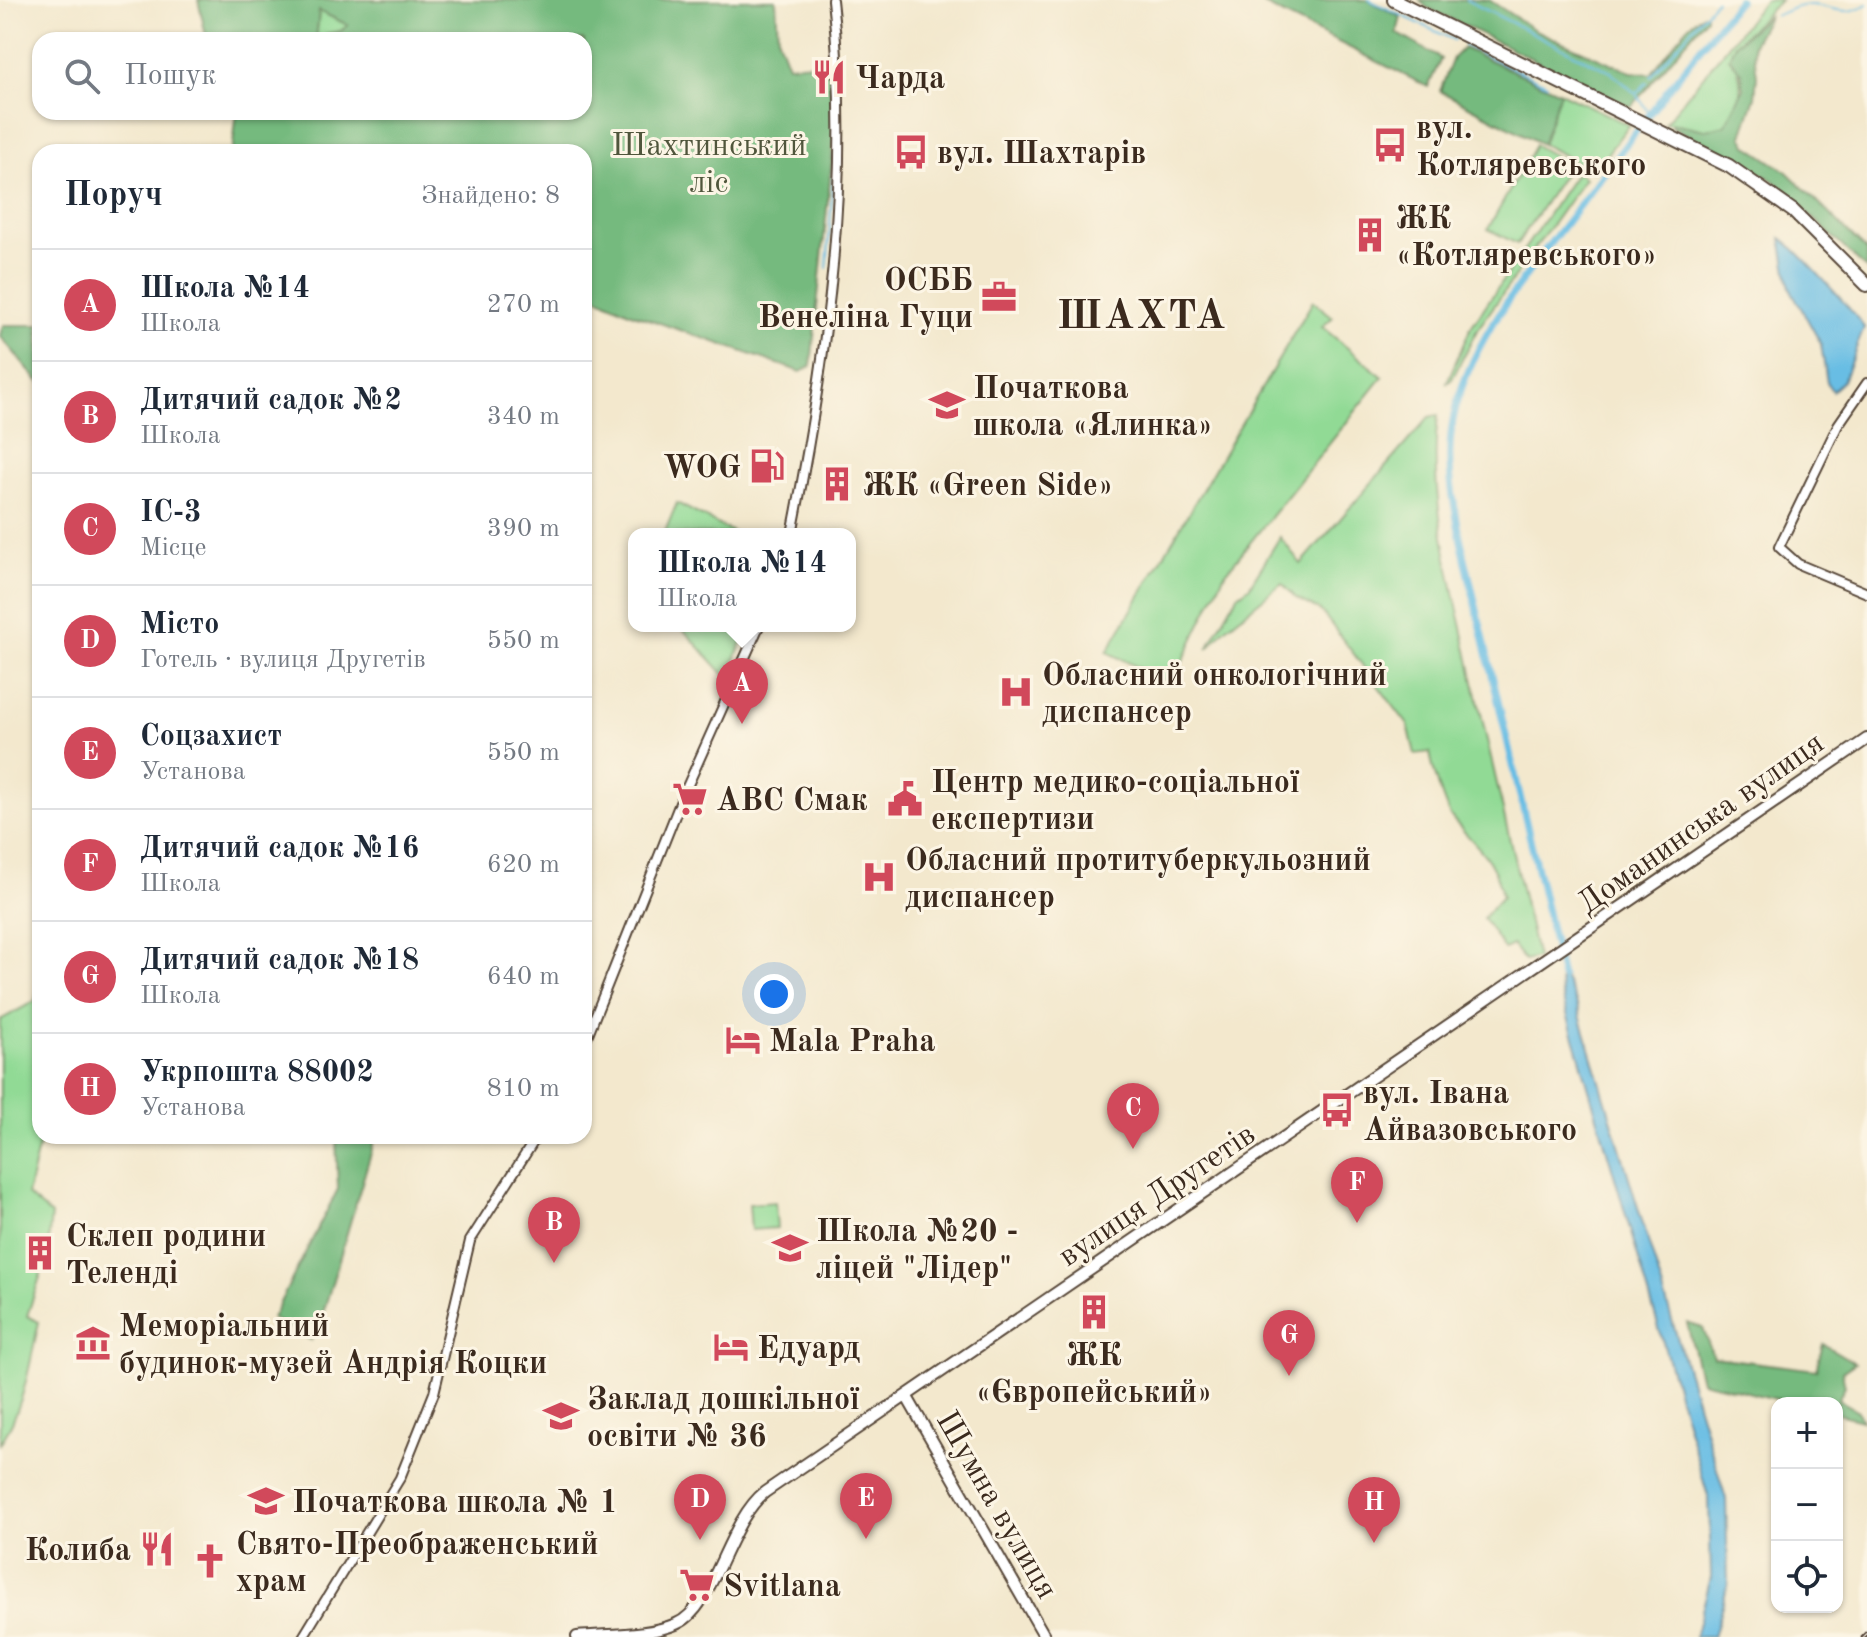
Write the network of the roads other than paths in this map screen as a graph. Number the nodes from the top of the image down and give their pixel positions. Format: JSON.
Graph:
{"nodes":[{"id":1,"x":832,"y":0,"type":"edge"},
{"id":2,"x":1394,"y":0,"type":"edge"},
{"id":3,"x":1867,"y":285,"type":"edge"},
{"id":4,"x":1867,"y":383,"type":"edge"},
{"id":5,"x":793,"y":528,"type":"edge"},
{"id":6,"x":1867,"y":593,"type":"edge"},
{"id":7,"x":756,"y":632,"type":"edge"},
{"id":8,"x":1867,"y":739,"type":"edge"},
{"id":9,"x":1547,"y":959,"type":"joint"},
{"id":10,"x":592,"y":1024,"type":"edge"},
{"id":11,"x":532,"y":1144,"type":"edge"},
{"id":12,"x":907,"y":1397,"type":"junction"},
{"id":13,"x":587,"y":1636,"type":"edge"},
{"id":14,"x":303,"y":1637,"type":"edge"},
{"id":15,"x":577,"y":1637,"type":"edge"},
{"id":16,"x":1045,"y":1637,"type":"edge"}],
"edges":[{"from":1,"to":5,"type":"street"},
{"from":2,"to":3,"type":"highway"},
{"from":4,"to":6,"type":"street"},
{"from":7,"to":10,"type":"street"},
{"from":8,"to":9,"type":"main road","name":"Доманинська вулиця"},
{"from":9,"to":12,"type":"main road","name":"вулиця Другетів"},
{"from":11,"to":14,"type":"street"},
{"from":12,"to":13,"type":"main road","name":"вулиця Другетів"},
{"from":12,"to":16,"type":"main road","name":"Шумна вулиця"},
{"from":13,"to":15,"type":"main road"}]}
